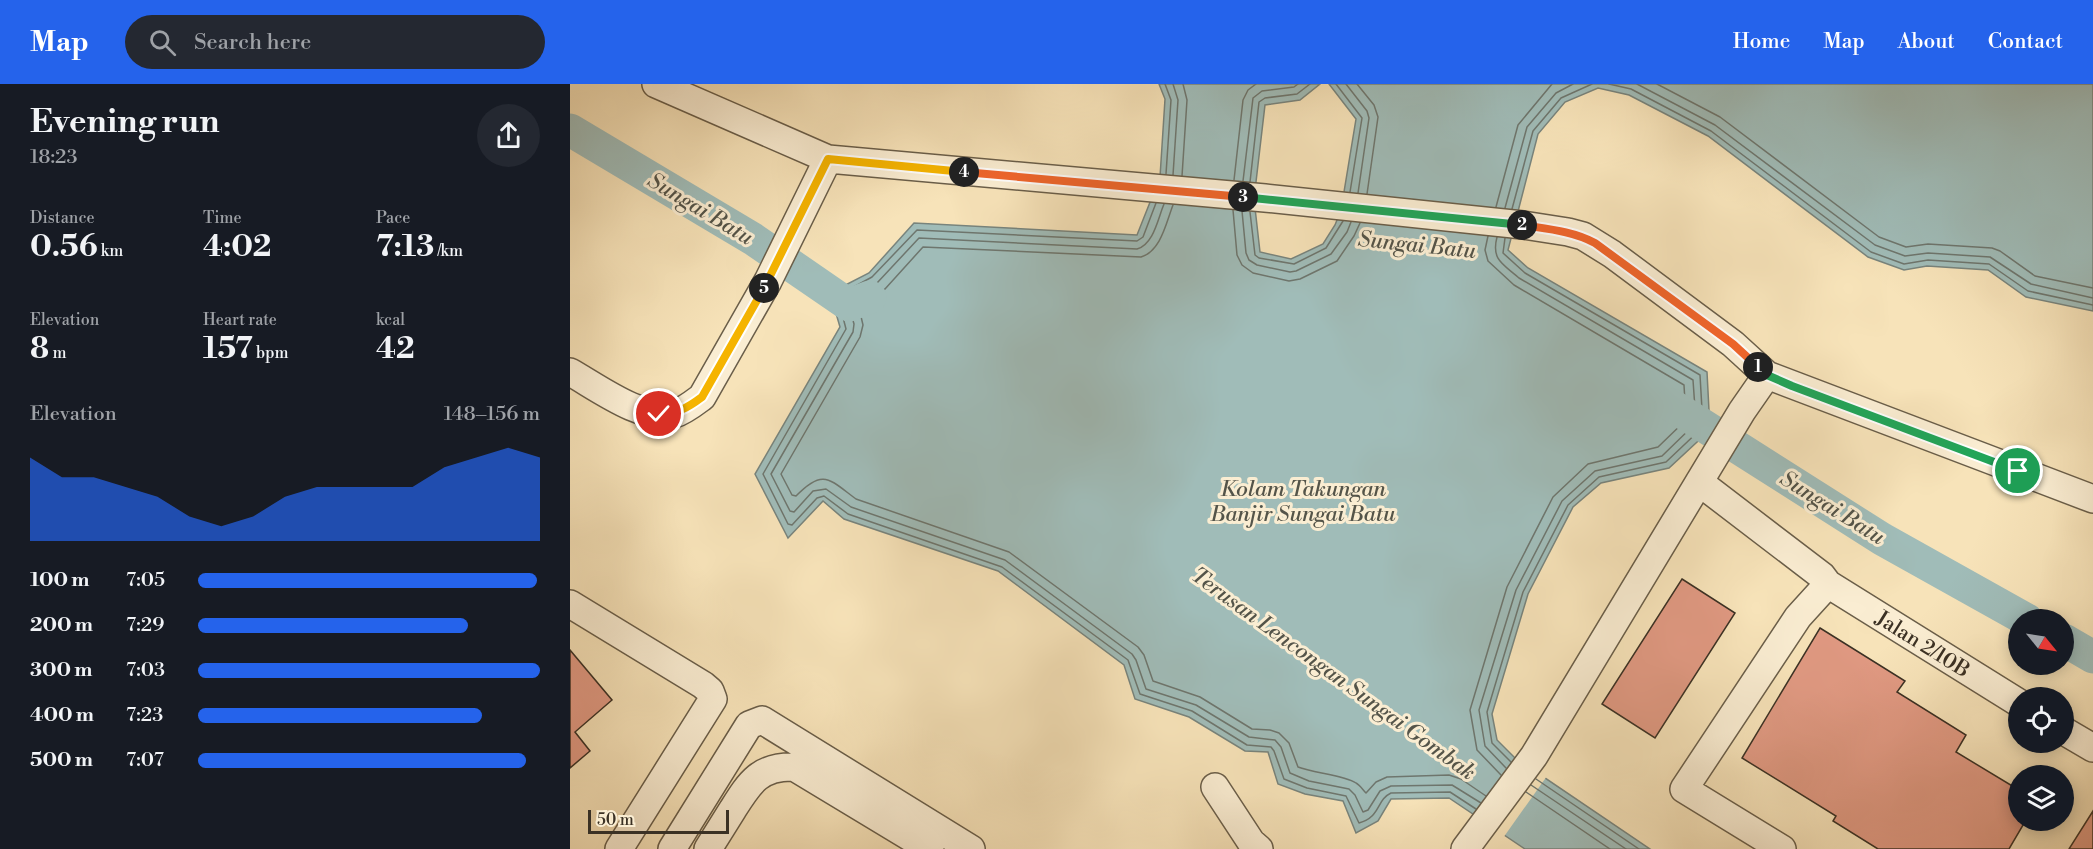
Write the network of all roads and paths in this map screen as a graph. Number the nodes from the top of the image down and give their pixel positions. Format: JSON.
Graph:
{"nodes":[{"id":1,"x":656,"y":84,"type":"edge"},
{"id":2,"x":828,"y":159,"type":"junction"},
{"id":3,"x":570,"y":372,"type":"edge"},
{"id":4,"x":1767,"y":375,"type":"junction"},
{"id":5,"x":1704,"y":473,"type":"junction"},
{"id":6,"x":2093,"y":499,"type":"edge"},
{"id":7,"x":1828,"y":584,"type":"junction"},
{"id":8,"x":570,"y":604,"type":"edge"},
{"id":9,"x":2008,"y":696,"type":"edge"},
{"id":10,"x":2074,"y":737,"type":"edge"},
{"id":11,"x":2093,"y":748,"type":"edge"},
{"id":12,"x":1215,"y":787,"type":"dead end"},
{"id":13,"x":1471,"y":842,"type":"edge"},
{"id":14,"x":619,"y":849,"type":"edge"},
{"id":15,"x":672,"y":849,"type":"edge"},
{"id":16,"x":708,"y":849,"type":"edge"},
{"id":17,"x":930,"y":849,"type":"edge"},
{"id":18,"x":971,"y":849,"type":"edge"},
{"id":19,"x":1259,"y":849,"type":"edge"},
{"id":20,"x":1782,"y":849,"type":"edge"}],
"edges":[{"from":1,"to":2,"type":"street"},
{"from":2,"to":3,"type":"street"},
{"from":2,"to":4,"type":"street"},
{"from":4,"to":5,"type":"street"},
{"from":4,"to":6,"type":"street"},
{"from":5,"to":7,"type":"street","name":"Jalan 2/10B"},
{"from":5,"to":13,"type":"street"},
{"from":7,"to":9,"type":"street","name":"Jalan 2/10B"},
{"from":7,"to":20,"type":"street"},
{"from":8,"to":14,"type":"street"},
{"from":10,"to":11,"type":"street"},
{"from":12,"to":19,"type":"street"},
{"from":15,"to":18,"type":"street"},
{"from":16,"to":17,"type":"street"}]}
